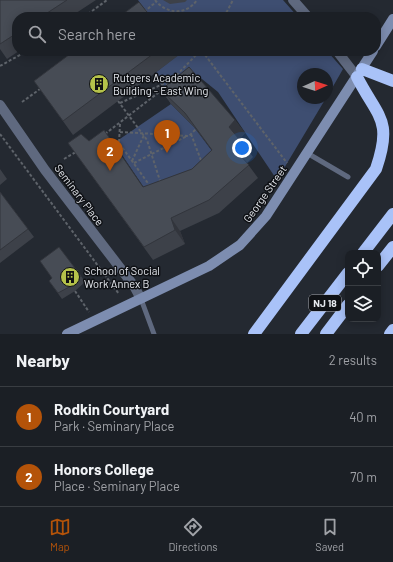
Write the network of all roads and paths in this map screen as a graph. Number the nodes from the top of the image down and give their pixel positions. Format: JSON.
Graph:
{"nodes":[{"id":1,"x":107,"y":0,"type":"edge"},
{"id":2,"x":197,"y":0,"type":"edge"},
{"id":3,"x":233,"y":0,"type":"edge"},
{"id":4,"x":293,"y":0,"type":"edge"},
{"id":5,"x":156,"y":1,"type":"edge"},
{"id":6,"x":170,"y":11,"type":"joint"},
{"id":7,"x":91,"y":12,"type":"edge"},
{"id":8,"x":143,"y":12,"type":"edge"},
{"id":9,"x":227,"y":12,"type":"edge"},
{"id":10,"x":304,"y":12,"type":"edge"},
{"id":11,"x":393,"y":19,"type":"edge"},
{"id":12,"x":381,"y":38,"type":"edge"},
{"id":13,"x":18,"y":56,"type":"edge"},
{"id":14,"x":196,"y":56,"type":"edge"},
{"id":15,"x":205,"y":56,"type":"edge"},
{"id":16,"x":342,"y":56,"type":"edge"},
{"id":17,"x":370,"y":56,"type":"edge"},
{"id":18,"x":0,"y":66,"type":"edge"},
{"id":19,"x":360,"y":73,"type":"junction"},
{"id":20,"x":175,"y":79,"type":"junction"},
{"id":21,"x":393,"y":81,"type":"edge"},
{"id":22,"x":40,"y":88,"type":"edge"},
{"id":23,"x":22,"y":102,"type":"dead end"},
{"id":24,"x":0,"y":105,"type":"edge"},
{"id":25,"x":130,"y":117,"type":"junction"},
{"id":26,"x":120,"y":124,"type":"junction"},
{"id":27,"x":196,"y":129,"type":"edge"},
{"id":28,"x":120,"y":132,"type":"junction"},
{"id":29,"x":0,"y":134,"type":"edge"},
{"id":30,"x":143,"y":134,"type":"junction"},
{"id":31,"x":190,"y":135,"type":"junction"},
{"id":32,"x":100,"y":137,"type":"edge"},
{"id":33,"x":82,"y":148,"type":"edge"},
{"id":34,"x":307,"y":153,"type":"junction"},
{"id":35,"x":152,"y":154,"type":"junction"},
{"id":36,"x":64,"y":159,"type":"dead end"},
{"id":37,"x":133,"y":162,"type":"junction"},
{"id":38,"x":289,"y":165,"type":"dead end"},
{"id":39,"x":204,"y":167,"type":"edge"},
{"id":40,"x":348,"y":177,"type":"dead end"},
{"id":41,"x":162,"y":187,"type":"edge"},
{"id":42,"x":152,"y":188,"type":"edge"},
{"id":43,"x":393,"y":214,"type":"edge"},
{"id":44,"x":393,"y":247,"type":"edge"},
{"id":45,"x":365,"y":250,"type":"edge"},
{"id":46,"x":381,"y":262,"type":"edge"},
{"id":47,"x":345,"y":277,"type":"edge"},
{"id":48,"x":75,"y":291,"type":"dead end"},
{"id":49,"x":120,"y":294,"type":"dead end"},
{"id":50,"x":141,"y":299,"type":"junction"},
{"id":51,"x":345,"y":309,"type":"edge"},
{"id":52,"x":94,"y":322,"type":"junction"},
{"id":53,"x":393,"y":330,"type":"edge"},
{"id":54,"x":67,"y":334,"type":"edge"},
{"id":55,"x":154,"y":334,"type":"edge"},
{"id":56,"x":254,"y":334,"type":"edge"},
{"id":57,"x":301,"y":334,"type":"edge"},
{"id":58,"x":326,"y":334,"type":"edge"},
{"id":59,"x":390,"y":334,"type":"edge"}],
"edges":[{"from":1,"to":7,"type":"path"},
{"from":2,"to":6,"type":"path"},
{"from":3,"to":9,"type":"path"},
{"from":4,"to":10,"type":"street"},
{"from":5,"to":6,"type":"path"},
{"from":5,"to":8,"type":"path"},
{"from":11,"to":12,"type":"street"},
{"from":13,"to":18,"type":"path"},
{"from":14,"to":20,"type":"path"},
{"from":15,"to":38,"type":"path"},
{"from":16,"to":19,"type":"street"},
{"from":17,"to":19,"type":"street","name":"George Street"},
{"from":19,"to":21,"type":"highway"},
{"from":19,"to":34,"type":"street","name":"George Street"},
{"from":19,"to":56,"type":"highway"},
{"from":20,"to":25,"type":"path"},
{"from":20,"to":25,"type":"path"},
{"from":22,"to":23,"type":"path"},
{"from":24,"to":50,"type":"street","name":"Seminary Place"},
{"from":25,"to":26,"type":"path"},
{"from":25,"to":30,"type":"path"},
{"from":26,"to":28,"type":"path"},
{"from":26,"to":32,"type":"path"},
{"from":27,"to":31,"type":"path"},
{"from":28,"to":30,"type":"path"},
{"from":28,"to":37,"type":"path"},
{"from":29,"to":49,"type":"path"},
{"from":30,"to":31,"type":"path"},
{"from":30,"to":35,"type":"path"},
{"from":30,"to":37,"type":"path"},
{"from":31,"to":35,"type":"path"},
{"from":31,"to":39,"type":"path"},
{"from":33,"to":36,"type":"path"},
{"from":34,"to":40,"type":"lane"},
{"from":34,"to":50,"type":"street","name":"George Street"},
{"from":35,"to":37,"type":"path"},
{"from":35,"to":41,"type":"path"},
{"from":37,"to":42,"type":"path"},
{"from":43,"to":45,"type":"highway"},
{"from":44,"to":46,"type":"highway"},
{"from":47,"to":57,"type":"highway","number":"NJ 18"},
{"from":48,"to":52,"type":"path"},
{"from":50,"to":52,"type":"street","name":"George Street"},
{"from":50,"to":55,"type":"lane"},
{"from":51,"to":58,"type":"highway","number":"NJ 18"},
{"from":52,"to":54,"type":"street","name":"George Street"},
{"from":53,"to":59,"type":"highway"}]}
